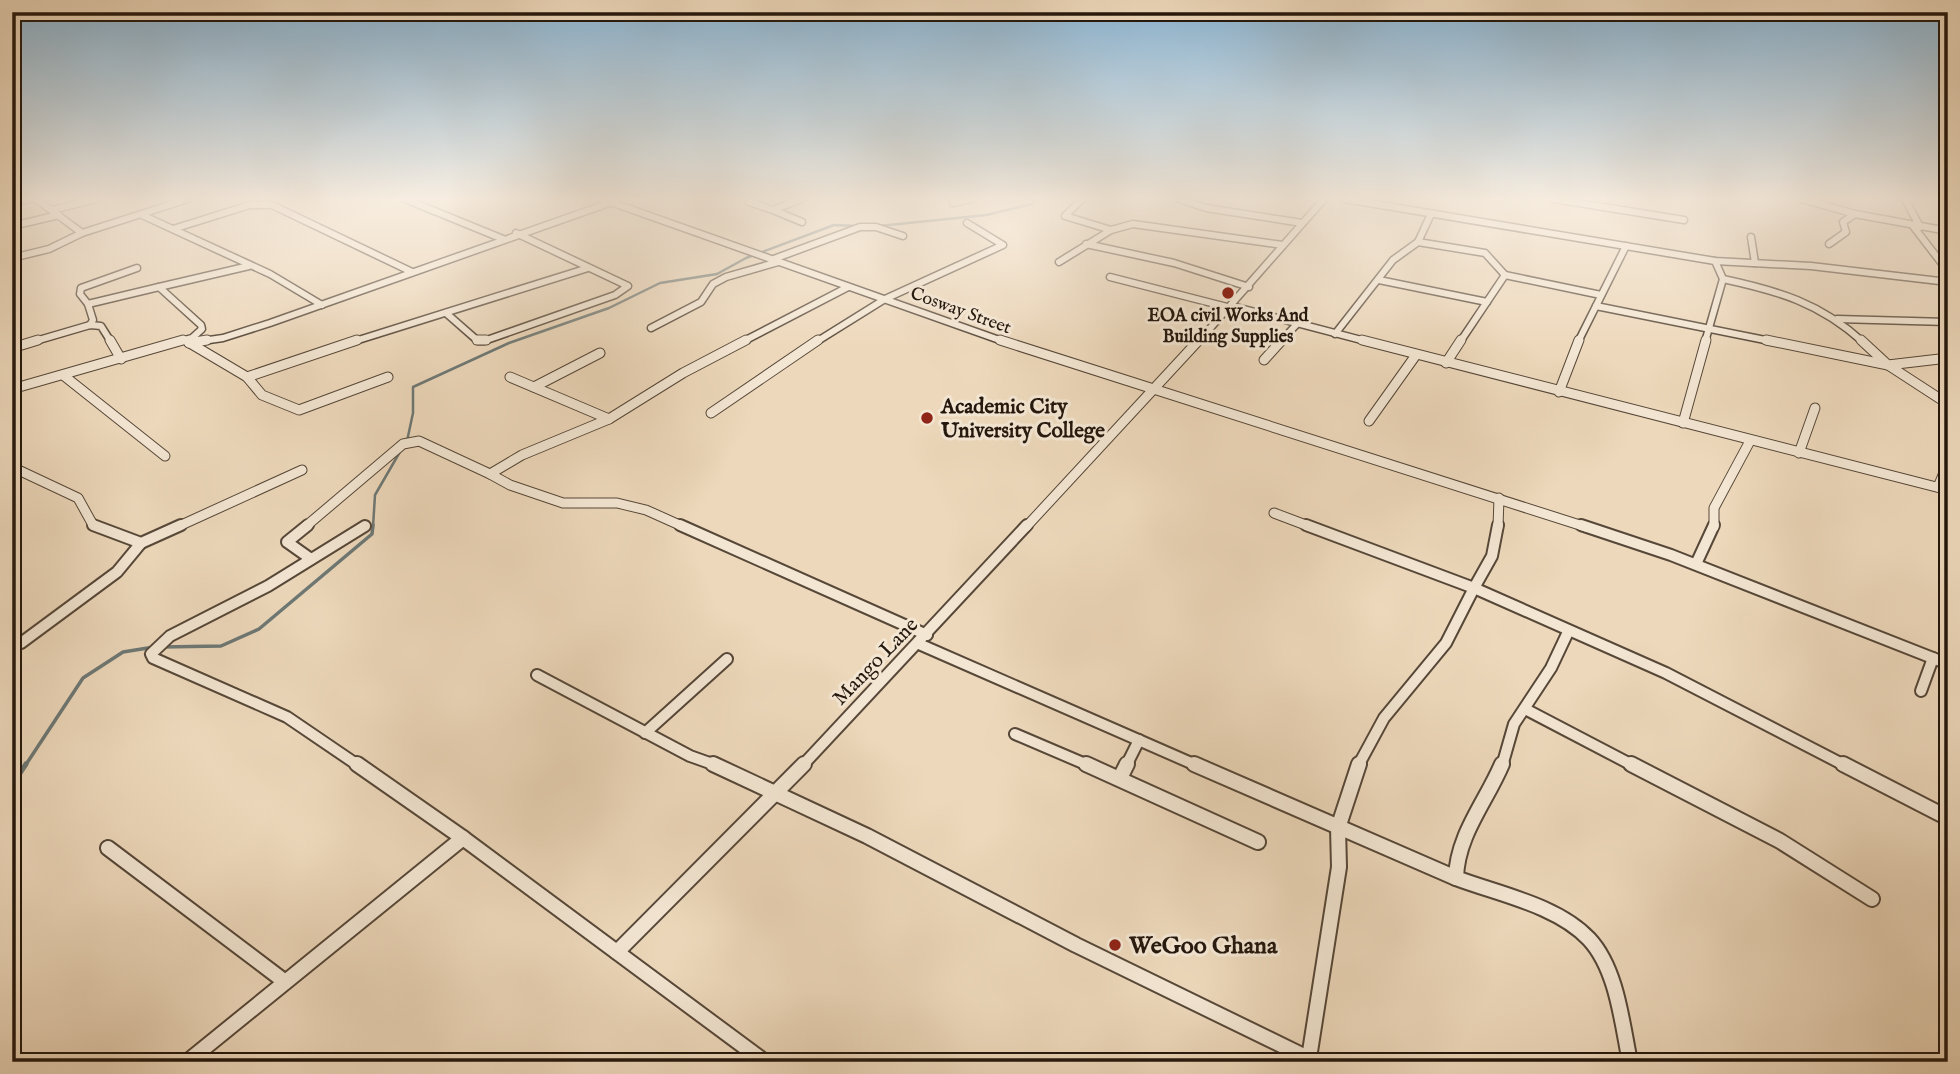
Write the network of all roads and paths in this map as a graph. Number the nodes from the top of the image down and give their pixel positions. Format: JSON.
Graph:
{"nodes":[{"id":1,"x":48,"y":249,"type":"edge"},
{"id":2,"x":214,"y":249,"type":"edge"},
{"id":3,"x":368,"y":249,"type":"edge"},
{"id":4,"x":474,"y":249,"type":"edge"},
{"id":5,"x":549,"y":249,"type":"edge"},
{"id":6,"x":738,"y":249,"type":"edge"},
{"id":7,"x":801,"y":249,"type":"edge"},
{"id":8,"x":994,"y":249,"type":"edge"},
{"id":9,"x":1077,"y":249,"type":"edge"},
{"id":10,"x":1112,"y":249,"type":"edge"},
{"id":11,"x":1280,"y":249,"type":"edge"},
{"id":12,"x":1408,"y":249,"type":"edge"},
{"id":13,"x":1461,"y":249,"type":"edge"},
{"id":14,"x":1624,"y":249,"type":"edge"},
{"id":15,"x":1645,"y":249,"type":"edge"},
{"id":16,"x":1753,"y":249,"type":"edge"},
{"id":17,"x":1932,"y":249,"type":"edge"},
{"id":18,"x":12,"y":258,"type":"edge"},
{"id":19,"x":772,"y":260,"type":"junction"},
{"id":20,"x":1715,"y":261,"type":"junction"},
{"id":21,"x":1059,"y":262,"type":"dead end"},
{"id":22,"x":1755,"y":263,"type":"junction"},
{"id":23,"x":1943,"y":265,"type":"dead end"},
{"id":24,"x":249,"y":266,"type":"junction"},
{"id":25,"x":137,"y":268,"type":"dead end"},
{"id":26,"x":588,"y":268,"type":"junction"},
{"id":27,"x":412,"y":271,"type":"junction"},
{"id":28,"x":1505,"y":275,"type":"junction"},
{"id":29,"x":1110,"y":277,"type":"dead end"},
{"id":30,"x":1723,"y":279,"type":"junction"},
{"id":31,"x":1379,"y":280,"type":"junction"},
{"id":32,"x":1948,"y":282,"type":"edge"},
{"id":33,"x":1249,"y":286,"type":"junction"},
{"id":34,"x":159,"y":287,"type":"junction"},
{"id":35,"x":848,"y":287,"type":"junction"},
{"id":36,"x":1601,"y":295,"type":"junction"},
{"id":37,"x":885,"y":299,"type":"junction"},
{"id":38,"x":1487,"y":302,"type":"junction"},
{"id":39,"x":88,"y":303,"type":"junction"},
{"id":40,"x":322,"y":305,"type":"junction"},
{"id":41,"x":1596,"y":306,"type":"junction"},
{"id":42,"x":1231,"y":307,"type":"junction"},
{"id":43,"x":446,"y":313,"type":"junction"},
{"id":44,"x":1837,"y":319,"type":"junction"},
{"id":45,"x":1948,"y":323,"type":"edge"},
{"id":46,"x":1297,"y":324,"type":"junction"},
{"id":47,"x":90,"y":326,"type":"junction"},
{"id":48,"x":651,"y":328,"type":"dead end"},
{"id":49,"x":1710,"y":330,"type":"junction"},
{"id":50,"x":1335,"y":334,"type":"junction"},
{"id":51,"x":223,"y":338,"type":"junction"},
{"id":52,"x":187,"y":342,"type":"junction"},
{"id":53,"x":12,"y":348,"type":"edge"},
{"id":54,"x":203,"y":351,"type":"junction"},
{"id":55,"x":600,"y":353,"type":"dead end"},
{"id":56,"x":1416,"y":355,"type":"junction"},
{"id":57,"x":1948,"y":358,"type":"edge"},
{"id":58,"x":121,"y":359,"type":"junction"},
{"id":59,"x":1264,"y":360,"type":"dead end"},
{"id":60,"x":1446,"y":363,"type":"junction"},
{"id":61,"x":1888,"y":365,"type":"junction"},
{"id":62,"x":63,"y":375,"type":"junction"},
{"id":63,"x":247,"y":377,"type":"junction"},
{"id":64,"x":388,"y":377,"type":"dead end"},
{"id":65,"x":510,"y":377,"type":"dead end"},
{"id":66,"x":534,"y":387,"type":"junction"},
{"id":67,"x":12,"y":390,"type":"edge"},
{"id":68,"x":1153,"y":390,"type":"junction"},
{"id":69,"x":1559,"y":393,"type":"junction"},
{"id":70,"x":1948,"y":404,"type":"edge"},
{"id":71,"x":1815,"y":408,"type":"dead end"},
{"id":72,"x":710,"y":413,"type":"dead end"},
{"id":73,"x":610,"y":419,"type":"junction"},
{"id":74,"x":1369,"y":421,"type":"dead end"},
{"id":75,"x":1683,"y":423,"type":"junction"},
{"id":76,"x":1750,"y":441,"type":"junction"},
{"id":77,"x":1799,"y":453,"type":"junction"},
{"id":78,"x":164,"y":456,"type":"dead end"},
{"id":79,"x":1948,"y":463,"type":"edge"},
{"id":80,"x":12,"y":467,"type":"edge"},
{"id":81,"x":302,"y":470,"type":"dead end"},
{"id":82,"x":490,"y":474,"type":"junction"},
{"id":83,"x":1943,"y":488,"type":"edge"},
{"id":84,"x":1499,"y":498,"type":"junction"},
{"id":85,"x":1274,"y":513,"type":"dead end"},
{"id":86,"x":365,"y":526,"type":"dead end"},
{"id":87,"x":141,"y":543,"type":"junction"},
{"id":88,"x":311,"y":559,"type":"junction"},
{"id":89,"x":1696,"y":564,"type":"junction"},
{"id":90,"x":1474,"y":588,"type":"junction"},
{"id":91,"x":1568,"y":632,"type":"junction"},
{"id":92,"x":923,"y":640,"type":"junction"},
{"id":93,"x":21,"y":643,"type":"dead end"},
{"id":94,"x":1933,"y":658,"type":"junction"},
{"id":95,"x":727,"y":659,"type":"dead end"},
{"id":96,"x":1948,"y":664,"type":"edge"},
{"id":97,"x":537,"y":675,"type":"dead end"},
{"id":98,"x":1921,"y":691,"type":"dead end"},
{"id":99,"x":1525,"y":709,"type":"junction"},
{"id":100,"x":645,"y":733,"type":"junction"},
{"id":101,"x":1015,"y":734,"type":"dead end"},
{"id":102,"x":1139,"y":740,"type":"junction"},
{"id":103,"x":1120,"y":778,"type":"junction"},
{"id":104,"x":775,"y":794,"type":"junction"},
{"id":105,"x":1948,"y":818,"type":"edge"},
{"id":106,"x":1338,"y":828,"type":"junction"},
{"id":107,"x":463,"y":838,"type":"junction"},
{"id":108,"x":1258,"y":842,"type":"dead end"},
{"id":109,"x":108,"y":848,"type":"dead end"},
{"id":110,"x":1456,"y":878,"type":"junction"},
{"id":111,"x":1872,"y":899,"type":"dead end"},
{"id":112,"x":617,"y":951,"type":"junction"},
{"id":113,"x":284,"y":981,"type":"junction"},
{"id":114,"x":1313,"y":1060,"type":"edge"},
{"id":115,"x":187,"y":1062,"type":"edge"},
{"id":116,"x":765,"y":1062,"type":"edge"},
{"id":117,"x":1630,"y":1062,"type":"edge"}],
"edges":[{"from":1,"to":18,"type":"street"},
{"from":2,"to":24,"type":"street"},
{"from":3,"to":27,"type":"street"},
{"from":4,"to":27,"type":"street"},
{"from":5,"to":26,"type":"street"},
{"from":6,"to":19,"type":"street","name":"Cosway Street"},
{"from":7,"to":19,"type":"street"},
{"from":8,"to":37,"type":"street"},
{"from":9,"to":21,"type":"street"},
{"from":10,"to":33,"type":"street"},
{"from":11,"to":33,"type":"street","name":"Mango Lane"},
{"from":12,"to":31,"type":"street"},
{"from":13,"to":28,"type":"street"},
{"from":14,"to":36,"type":"street"},
{"from":15,"to":20,"type":"street"},
{"from":16,"to":22,"type":"street"},
{"from":17,"to":23,"type":"street"},
{"from":19,"to":35,"type":"street","name":"Cosway Street"},
{"from":19,"to":48,"type":"street"},
{"from":20,"to":22,"type":"street"},
{"from":20,"to":30,"type":"street"},
{"from":22,"to":32,"type":"street"},
{"from":24,"to":34,"type":"street"},
{"from":24,"to":40,"type":"street"},
{"from":25,"to":39,"type":"street"},
{"from":26,"to":43,"type":"street"},
{"from":26,"to":43,"type":"street"},
{"from":27,"to":40,"type":"street"},
{"from":28,"to":36,"type":"street"},
{"from":28,"to":38,"type":"street"},
{"from":29,"to":42,"type":"street"},
{"from":30,"to":44,"type":"street"},
{"from":30,"to":49,"type":"street"},
{"from":31,"to":38,"type":"street"},
{"from":31,"to":50,"type":"street"},
{"from":33,"to":42,"type":"street","name":"Mango Lane"},
{"from":34,"to":39,"type":"street"},
{"from":34,"to":52,"type":"street"},
{"from":35,"to":37,"type":"street","name":"Cosway Street"},
{"from":35,"to":73,"type":"street"},
{"from":36,"to":41,"type":"street"},
{"from":37,"to":68,"type":"street","name":"Cosway Street"},
{"from":37,"to":72,"type":"street"},
{"from":38,"to":60,"type":"street"},
{"from":39,"to":47,"type":"street"},
{"from":40,"to":51,"type":"street"},
{"from":41,"to":49,"type":"street"},
{"from":41,"to":69,"type":"street"},
{"from":42,"to":46,"type":"street"},
{"from":42,"to":68,"type":"street","name":"Mango Lane"},
{"from":43,"to":63,"type":"street"},
{"from":44,"to":45,"type":"street"},
{"from":44,"to":61,"type":"street"},
{"from":46,"to":50,"type":"street"},
{"from":46,"to":59,"type":"street"},
{"from":47,"to":53,"type":"street"},
{"from":47,"to":58,"type":"street"},
{"from":49,"to":61,"type":"street"},
{"from":49,"to":75,"type":"street"},
{"from":50,"to":56,"type":"street"},
{"from":51,"to":52,"type":"street"},
{"from":51,"to":54,"type":"street"},
{"from":52,"to":54,"type":"street"},
{"from":52,"to":58,"type":"street"},
{"from":54,"to":63,"type":"street"},
{"from":55,"to":66,"type":"street"},
{"from":56,"to":60,"type":"street"},
{"from":56,"to":74,"type":"street"},
{"from":57,"to":61,"type":"street"},
{"from":58,"to":62,"type":"street"},
{"from":60,"to":69,"type":"street"},
{"from":61,"to":70,"type":"street"},
{"from":62,"to":67,"type":"street"},
{"from":62,"to":78,"type":"street"},
{"from":63,"to":64,"type":"street"},
{"from":65,"to":66,"type":"street"},
{"from":66,"to":73,"type":"street"},
{"from":68,"to":84,"type":"street","name":"Cosway Street"},
{"from":68,"to":92,"type":"street","name":"Mango Lane"},
{"from":69,"to":75,"type":"street"},
{"from":71,"to":77,"type":"street"},
{"from":73,"to":82,"type":"street"},
{"from":75,"to":76,"type":"street"},
{"from":76,"to":77,"type":"street"},
{"from":76,"to":89,"type":"street"},
{"from":77,"to":83,"type":"street"},
{"from":79,"to":83,"type":"street"},
{"from":80,"to":87,"type":"street"},
{"from":81,"to":87,"type":"street"},
{"from":82,"to":88,"type":"street"},
{"from":82,"to":92,"type":"street"},
{"from":84,"to":89,"type":"street","name":"Cosway Street"},
{"from":84,"to":90,"type":"street"},
{"from":85,"to":90,"type":"street"},
{"from":86,"to":88,"type":"street"},
{"from":87,"to":93,"type":"street"},
{"from":88,"to":107,"type":"street"},
{"from":89,"to":94,"type":"street","name":"Cosway Street"},
{"from":90,"to":91,"type":"street"},
{"from":90,"to":106,"type":"street"},
{"from":91,"to":99,"type":"street"},
{"from":91,"to":105,"type":"street"},
{"from":92,"to":102,"type":"street"},
{"from":92,"to":104,"type":"street","name":"Mango Lane"},
{"from":94,"to":96,"type":"street","name":"Cosway Street"},
{"from":94,"to":98,"type":"street"},
{"from":95,"to":100,"type":"street"},
{"from":97,"to":100,"type":"street"},
{"from":99,"to":110,"type":"street"},
{"from":99,"to":111,"type":"street"},
{"from":100,"to":104,"type":"street"},
{"from":101,"to":103,"type":"street"},
{"from":102,"to":103,"type":"street"},
{"from":102,"to":106,"type":"street"},
{"from":103,"to":108,"type":"street"},
{"from":104,"to":112,"type":"street","name":"Mango Lane"},
{"from":104,"to":114,"type":"street"},
{"from":106,"to":110,"type":"street"},
{"from":106,"to":114,"type":"street"},
{"from":107,"to":112,"type":"street"},
{"from":107,"to":113,"type":"street"},
{"from":109,"to":113,"type":"street"},
{"from":110,"to":117,"type":"street"},
{"from":112,"to":116,"type":"street"},
{"from":113,"to":115,"type":"street"}]}
